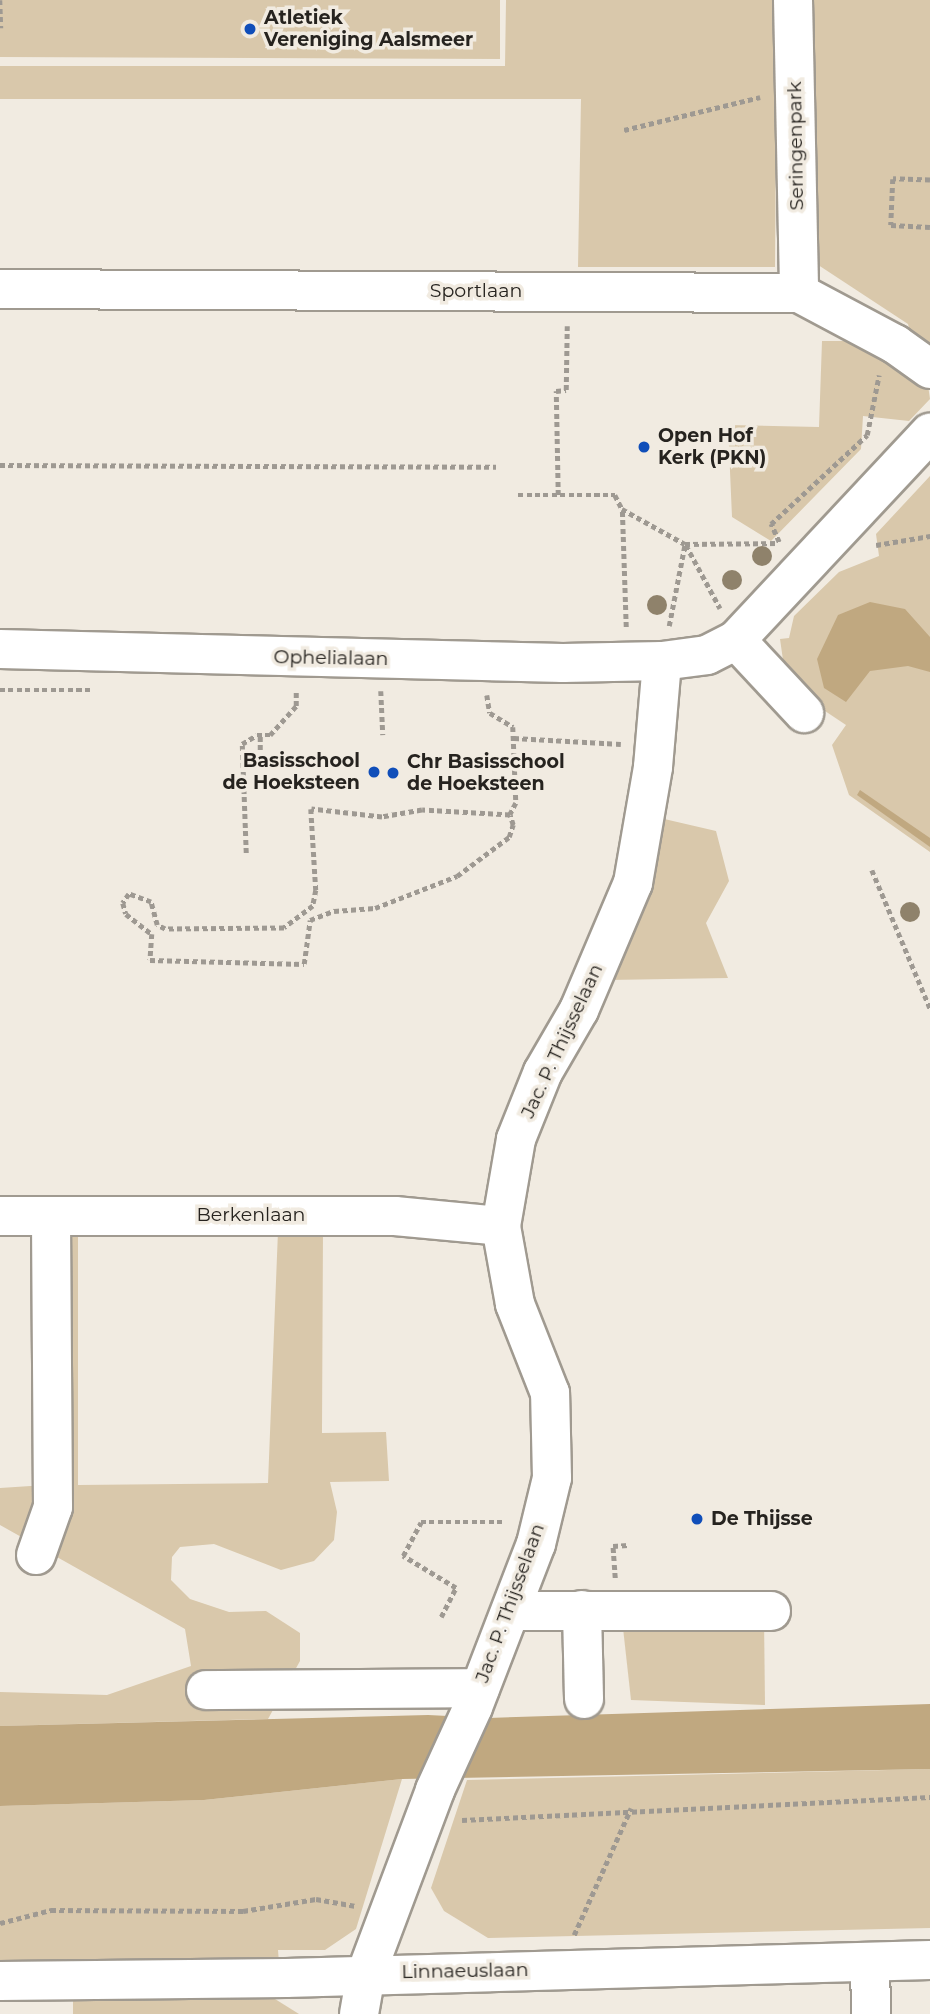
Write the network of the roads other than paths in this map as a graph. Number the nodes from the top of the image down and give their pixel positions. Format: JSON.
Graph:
{"nodes":[{"id":1,"x":793,"y":0,"type":"edge"},
{"id":2,"x":0,"y":289,"type":"edge"},
{"id":3,"x":799,"y":293,"type":"junction"},
{"id":4,"x":930,"y":369,"type":"edge"},
{"id":5,"x":930,"y":433,"type":"edge"},
{"id":6,"x":736,"y":639,"type":"junction"},
{"id":7,"x":0,"y":649,"type":"edge"},
{"id":8,"x":644,"y":662,"type":"junction"},
{"id":9,"x":804,"y":713,"type":"dead end"},
{"id":10,"x":0,"y":1216,"type":"edge"},
{"id":11,"x":51,"y":1216,"type":"junction"},
{"id":12,"x":501,"y":1226,"type":"junction"},
{"id":13,"x":36,"y":1555,"type":"dead end"},
{"id":14,"x":599,"y":1610,"type":"junction"},
{"id":15,"x":511,"y":1611,"type":"junction"},
{"id":16,"x":771,"y":1611,"type":"dead end"},
{"id":17,"x":206,"y":1690,"type":"dead end"},
{"id":18,"x":476,"y":1698,"type":"junction"},
{"id":19,"x":584,"y":1699,"type":"dead end"},
{"id":20,"x":930,"y":1960,"type":"edge"},
{"id":21,"x":870,"y":1962,"type":"junction"},
{"id":22,"x":366,"y":1973,"type":"junction"},
{"id":23,"x":0,"y":1981,"type":"edge"},
{"id":24,"x":359,"y":2014,"type":"edge"},
{"id":25,"x":871,"y":2014,"type":"edge"}],
"edges":[{"from":1,"to":3,"type":"street","name":"Seringenpark"},
{"from":2,"to":3,"type":"street","name":"Sportlaan"},
{"from":3,"to":4,"type":"street","name":"Sportlaan"},
{"from":5,"to":6,"type":"street"},
{"from":6,"to":8,"type":"street","name":"Ophelialaan"},
{"from":6,"to":9,"type":"street"},
{"from":7,"to":8,"type":"street","name":"Ophelialaan"},
{"from":8,"to":12,"type":"street","name":"Jac. P. Thijsselaan"},
{"from":10,"to":11,"type":"street","name":"Berkenlaan"},
{"from":11,"to":12,"type":"street","name":"Berkenlaan"},
{"from":11,"to":13,"type":"street"},
{"from":12,"to":15,"type":"street","name":"Jac. P. Thijsselaan"},
{"from":14,"to":15,"type":"street"},
{"from":14,"to":16,"type":"street"},
{"from":14,"to":19,"type":"street"},
{"from":15,"to":18,"type":"street","name":"Jac. P. Thijsselaan"},
{"from":17,"to":18,"type":"street"},
{"from":18,"to":22,"type":"street","name":"Jac. P. Thijsselaan"},
{"from":20,"to":21,"type":"street","name":"Linnaeuslaan"},
{"from":21,"to":22,"type":"street","name":"Linnaeuslaan"},
{"from":21,"to":25,"type":"street"},
{"from":22,"to":23,"type":"street","name":"Linnaeuslaan"},
{"from":22,"to":24,"type":"street","name":"Jac. P. Thijsselaan"}]}
